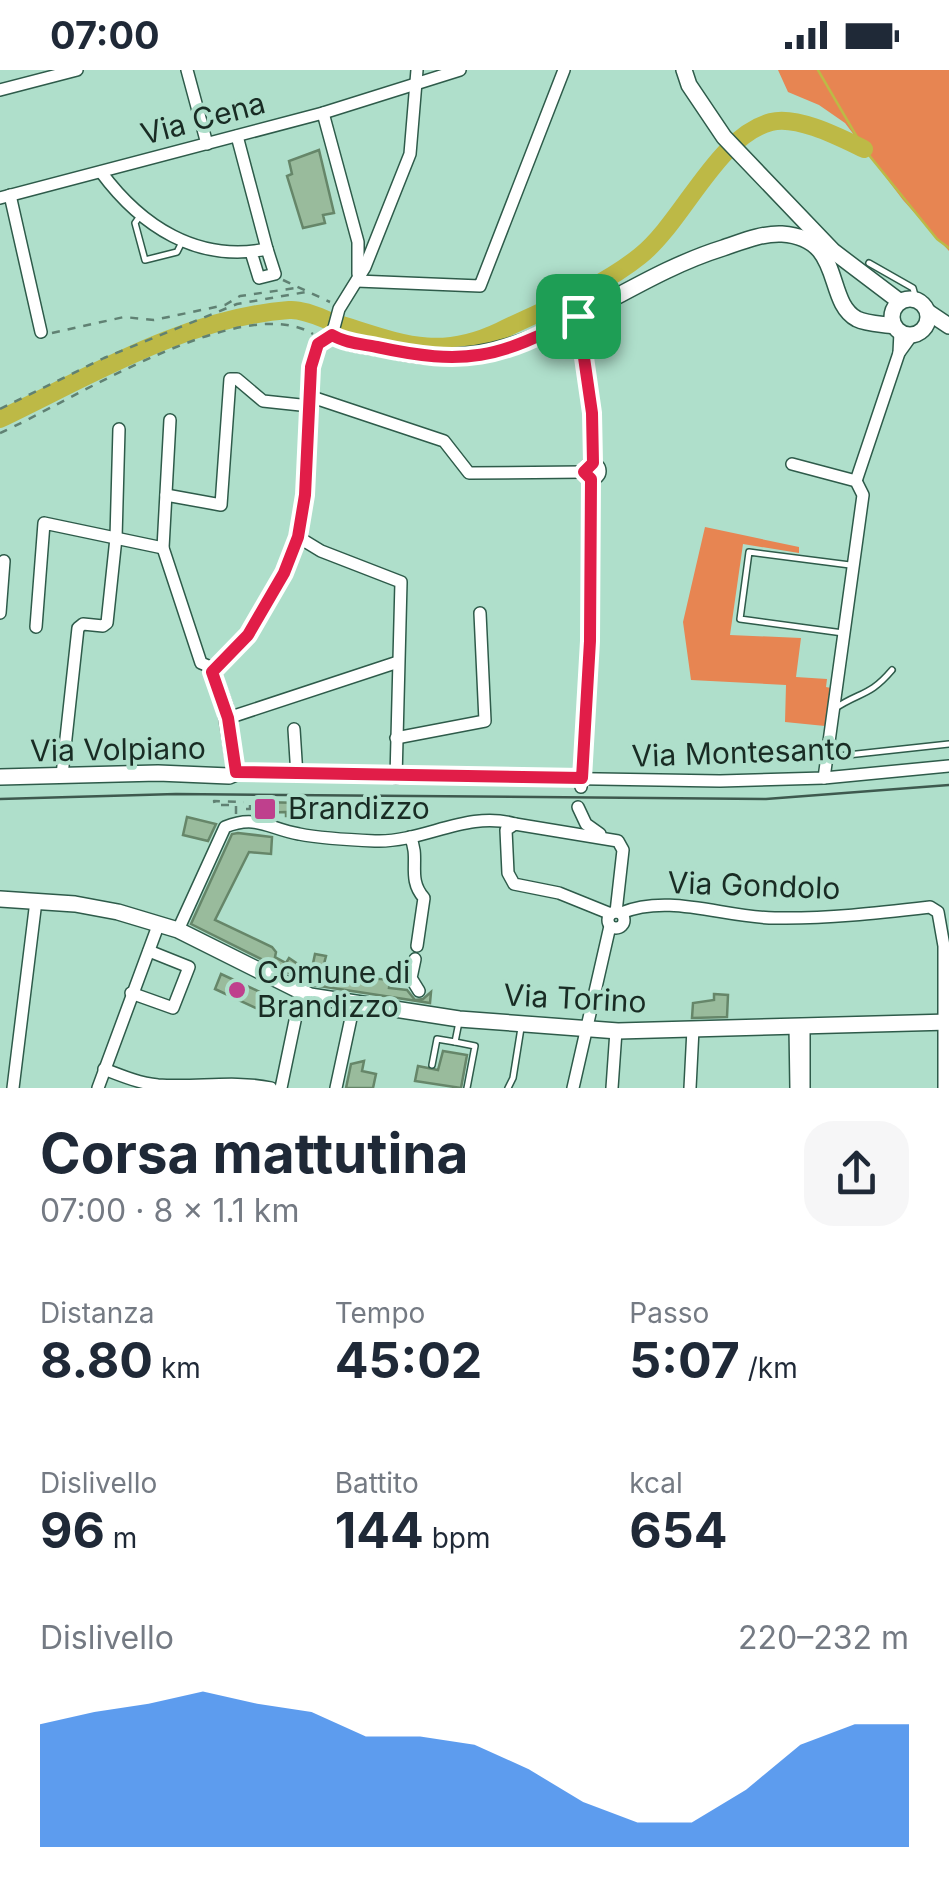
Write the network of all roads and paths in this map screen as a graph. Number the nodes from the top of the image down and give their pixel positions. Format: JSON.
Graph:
{"nodes":[{"id":1,"x":78,"y":70,"type":"edge"},
{"id":2,"x":187,"y":70,"type":"edge"},
{"id":3,"x":460,"y":70,"type":"edge"},
{"id":4,"x":564,"y":70,"type":"edge"},
{"id":5,"x":684,"y":70,"type":"edge"},
{"id":6,"x":416,"y":76,"type":"edge"},
{"id":7,"x":0,"y":90,"type":"edge"},
{"id":8,"x":323,"y":113,"type":"junction"},
{"id":9,"x":237,"y":136,"type":"junction"},
{"id":10,"x":207,"y":144,"type":"junction"},
{"id":11,"x":100,"y":172,"type":"junction"},
{"id":12,"x":5,"y":196,"type":"edge"},
{"id":13,"x":351,"y":215,"type":"junction"},
{"id":14,"x":140,"y":216,"type":"junction"},
{"id":15,"x":380,"y":232,"type":"junction"},
{"id":16,"x":182,"y":242,"type":"junction"},
{"id":17,"x":267,"y":248,"type":"junction"},
{"id":18,"x":250,"y":252,"type":"junction"},
{"id":19,"x":869,"y":263,"type":"dead end"},
{"id":20,"x":275,"y":274,"type":"junction"},
{"id":21,"x":357,"y":281,"type":"junction"},
{"id":22,"x":296,"y":288,"type":"junction"},
{"id":23,"x":306,"y":292,"type":"junction"},
{"id":24,"x":340,"y":308,"type":"junction"},
{"id":25,"x":578,"y":316,"type":"junction"},
{"id":26,"x":908,"y":318,"type":"junction"},
{"id":27,"x":949,"y":327,"type":"edge"},
{"id":28,"x":41,"y":332,"type":"joint"},
{"id":29,"x":330,"y":335,"type":"junction"},
{"id":30,"x":309,"y":401,"type":"junction"},
{"id":31,"x":0,"y":409,"type":"edge"},
{"id":32,"x":170,"y":420,"type":"dead end"},
{"id":33,"x":119,"y":429,"type":"dead end"},
{"id":34,"x":0,"y":433,"type":"edge"},
{"id":35,"x":792,"y":464,"type":"dead end"},
{"id":36,"x":589,"y":471,"type":"junction"},
{"id":37,"x":856,"y":482,"type":"junction"},
{"id":38,"x":166,"y":494,"type":"junction"},
{"id":39,"x":298,"y":537,"type":"junction"},
{"id":40,"x":116,"y":538,"type":"junction"},
{"id":41,"x":163,"y":548,"type":"junction"},
{"id":42,"x":4,"y":561,"type":"dead end"},
{"id":43,"x":853,"y":566,"type":"junction"},
{"id":44,"x":0,"y":613,"type":"edge"},
{"id":45,"x":480,"y":613,"type":"dead end"},
{"id":46,"x":36,"y":628,"type":"dead end"},
{"id":47,"x":843,"y":633,"type":"junction"},
{"id":48,"x":398,"y":662,"type":"junction"},
{"id":49,"x":213,"y":668,"type":"junction"},
{"id":50,"x":892,"y":670,"type":"dead end"},
{"id":51,"x":832,"y":710,"type":"junction"},
{"id":52,"x":228,"y":718,"type":"junction"},
{"id":53,"x":294,"y":729,"type":"dead end"},
{"id":54,"x":396,"y":738,"type":"junction"},
{"id":55,"x":949,"y":744,"type":"edge"},
{"id":56,"x":826,"y":758,"type":"junction"},
{"id":57,"x":949,"y":766,"type":"edge"},
{"id":58,"x":236,"y":772,"type":"junction"},
{"id":59,"x":62,"y":775,"type":"junction"},
{"id":60,"x":297,"y":776,"type":"junction"},
{"id":61,"x":0,"y":778,"type":"edge"},
{"id":62,"x":396,"y":778,"type":"junction"},
{"id":63,"x":824,"y":778,"type":"junction"},
{"id":64,"x":582,"y":782,"type":"junction"},
{"id":65,"x":236,"y":816,"type":"dead end"},
{"id":66,"x":255,"y":816,"type":"dead end"},
{"id":67,"x":506,"y":825,"type":"junction"},
{"id":68,"x":545,"y":827,"type":"junction"},
{"id":69,"x":410,"y":837,"type":"junction"},
{"id":70,"x":608,"y":838,"type":"junction"},
{"id":71,"x":0,"y":899,"type":"edge"},
{"id":72,"x":36,"y":901,"type":"junction"},
{"id":73,"x":616,"y":922,"type":"junction"},
{"id":74,"x":159,"y":924,"type":"junction"},
{"id":75,"x":178,"y":930,"type":"junction"},
{"id":76,"x":148,"y":951,"type":"junction"},
{"id":77,"x":419,"y":991,"type":"dead end"},
{"id":78,"x":300,"y":992,"type":"junction"},
{"id":79,"x":132,"y":993,"type":"junction"},
{"id":80,"x":354,"y":1004,"type":"junction"},
{"id":81,"x":459,"y":1019,"type":"junction"},
{"id":82,"x":946,"y":1022,"type":"edge"},
{"id":83,"x":521,"y":1025,"type":"junction"},
{"id":84,"x":800,"y":1026,"type":"junction"},
{"id":85,"x":693,"y":1029,"type":"junction"},
{"id":86,"x":584,"y":1030,"type":"junction"},
{"id":87,"x":616,"y":1031,"type":"junction"},
{"id":88,"x":455,"y":1042,"type":"junction"},
{"id":89,"x":432,"y":1065,"type":"dead end"},
{"id":90,"x":104,"y":1070,"type":"junction"},
{"id":91,"x":14,"y":1088,"type":"edge"},
{"id":92,"x":98,"y":1088,"type":"edge"},
{"id":93,"x":271,"y":1088,"type":"edge"},
{"id":94,"x":281,"y":1088,"type":"edge"},
{"id":95,"x":336,"y":1088,"type":"edge"},
{"id":96,"x":467,"y":1088,"type":"edge"},
{"id":97,"x":508,"y":1088,"type":"edge"},
{"id":98,"x":573,"y":1088,"type":"edge"},
{"id":99,"x":612,"y":1088,"type":"edge"},
{"id":100,"x":690,"y":1088,"type":"edge"},
{"id":101,"x":796,"y":1088,"type":"edge"},
{"id":102,"x":804,"y":1088,"type":"edge"},
{"id":103,"x":944,"y":1088,"type":"edge"}],
"edges":[{"from":1,"to":7,"type":"street"},
{"from":2,"to":10,"type":"street"},
{"from":3,"to":6,"type":"street","name":"Via Cena"},
{"from":4,"to":21,"type":"street"},
{"from":5,"to":26,"type":"street"},
{"from":6,"to":8,"type":"street","name":"Via Cena"},
{"from":6,"to":15,"type":"street"},
{"from":8,"to":9,"type":"street","name":"Via Cena"},
{"from":8,"to":13,"type":"street"},
{"from":9,"to":10,"type":"street","name":"Via Cena"},
{"from":9,"to":17,"type":"street"},
{"from":10,"to":11,"type":"street","name":"Via Cena"},
{"from":11,"to":12,"type":"street","name":"Via Cena"},
{"from":11,"to":14,"type":"street"},
{"from":12,"to":28,"type":"street"},
{"from":13,"to":15,"type":"street"},
{"from":13,"to":21,"type":"street"},
{"from":14,"to":16,"type":"street"},
{"from":14,"to":16,"type":"lane"},
{"from":15,"to":21,"type":"street"},
{"from":16,"to":18,"type":"street"},
{"from":17,"to":18,"type":"street"},
{"from":17,"to":20,"type":"street"},
{"from":18,"to":20,"type":"street"},
{"from":19,"to":26,"type":"lane"},
{"from":20,"to":22,"type":"path"},
{"from":21,"to":24,"type":"street"},
{"from":22,"to":23,"type":"path"},
{"from":22,"to":28,"type":"path"},
{"from":23,"to":24,"type":"path"},
{"from":23,"to":31,"type":"path"},
{"from":24,"to":29,"type":"street"},
{"from":25,"to":26,"type":"street"},
{"from":25,"to":29,"type":"street"},
{"from":25,"to":36,"type":"street"},
{"from":26,"to":27,"type":"street"},
{"from":26,"to":37,"type":"street"},
{"from":29,"to":30,"type":"street"},
{"from":29,"to":34,"type":"path"},
{"from":30,"to":36,"type":"street"},
{"from":30,"to":38,"type":"street"},
{"from":30,"to":39,"type":"street"},
{"from":32,"to":38,"type":"street"},
{"from":33,"to":40,"type":"street"},
{"from":35,"to":37,"type":"street"},
{"from":36,"to":64,"type":"street"},
{"from":37,"to":43,"type":"street"},
{"from":38,"to":41,"type":"street"},
{"from":39,"to":48,"type":"street"},
{"from":39,"to":49,"type":"street"},
{"from":40,"to":41,"type":"street"},
{"from":40,"to":46,"type":"street"},
{"from":40,"to":59,"type":"street"},
{"from":41,"to":49,"type":"street"},
{"from":42,"to":44,"type":"street"},
{"from":43,"to":47,"type":"street"},
{"from":43,"to":47,"type":"lane"},
{"from":45,"to":54,"type":"street"},
{"from":47,"to":51,"type":"street"},
{"from":48,"to":52,"type":"street"},
{"from":48,"to":54,"type":"street"},
{"from":49,"to":52,"type":"street"},
{"from":50,"to":51,"type":"lane"},
{"from":51,"to":56,"type":"street"},
{"from":52,"to":58,"type":"street"},
{"from":53,"to":60,"type":"street"},
{"from":54,"to":62,"type":"street"},
{"from":55,"to":56,"type":"lane"},
{"from":56,"to":63,"type":"street"},
{"from":57,"to":63,"type":"street","name":"Via Montesanto"},
{"from":58,"to":59,"type":"street","name":"Via Volpiano"},
{"from":58,"to":60,"type":"street","name":"Via Montesanto"},
{"from":59,"to":61,"type":"street","name":"Via Volpiano"},
{"from":60,"to":62,"type":"street","name":"Via Montesanto"},
{"from":62,"to":64,"type":"street","name":"Via Montesanto"},
{"from":63,"to":64,"type":"street","name":"Via Montesanto"},
{"from":65,"to":66,"type":"path"},
{"from":67,"to":68,"type":"street"},
{"from":67,"to":69,"type":"street"},
{"from":67,"to":73,"type":"street"},
{"from":68,"to":70,"type":"street"},
{"from":68,"to":70,"type":"street"},
{"from":69,"to":75,"type":"street"},
{"from":69,"to":77,"type":"street"},
{"from":70,"to":73,"type":"street"},
{"from":71,"to":72,"type":"street","name":"Via Torino"},
{"from":72,"to":74,"type":"street","name":"Via Torino"},
{"from":72,"to":91,"type":"street"},
{"from":73,"to":82,"type":"street","name":"Via Gondolo"},
{"from":73,"to":86,"type":"street","name":"Via Gondolo"},
{"from":74,"to":75,"type":"street","name":"Via Torino"},
{"from":74,"to":76,"type":"street"},
{"from":75,"to":78,"type":"street","name":"Via Torino"},
{"from":76,"to":79,"type":"street"},
{"from":76,"to":79,"type":"street"},
{"from":78,"to":80,"type":"street","name":"Via Torino"},
{"from":78,"to":94,"type":"street"},
{"from":79,"to":90,"type":"street"},
{"from":80,"to":81,"type":"street","name":"Via Torino"},
{"from":80,"to":95,"type":"street"},
{"from":81,"to":83,"type":"street","name":"Via Torino"},
{"from":81,"to":88,"type":"lane"},
{"from":82,"to":84,"type":"street","name":"Via Torino"},
{"from":82,"to":103,"type":"street"},
{"from":83,"to":86,"type":"street","name":"Via Torino"},
{"from":83,"to":97,"type":"lane"},
{"from":84,"to":85,"type":"street","name":"Via Torino"},
{"from":84,"to":101,"type":"street"},
{"from":84,"to":102,"type":"street"},
{"from":85,"to":87,"type":"street","name":"Via Torino"},
{"from":85,"to":100,"type":"street"},
{"from":86,"to":87,"type":"street","name":"Via Torino"},
{"from":86,"to":98,"type":"street","name":"Via Gondolo"},
{"from":87,"to":99,"type":"street"},
{"from":88,"to":89,"type":"lane"},
{"from":88,"to":96,"type":"lane"},
{"from":90,"to":92,"type":"street"},
{"from":90,"to":93,"type":"street"}]}
